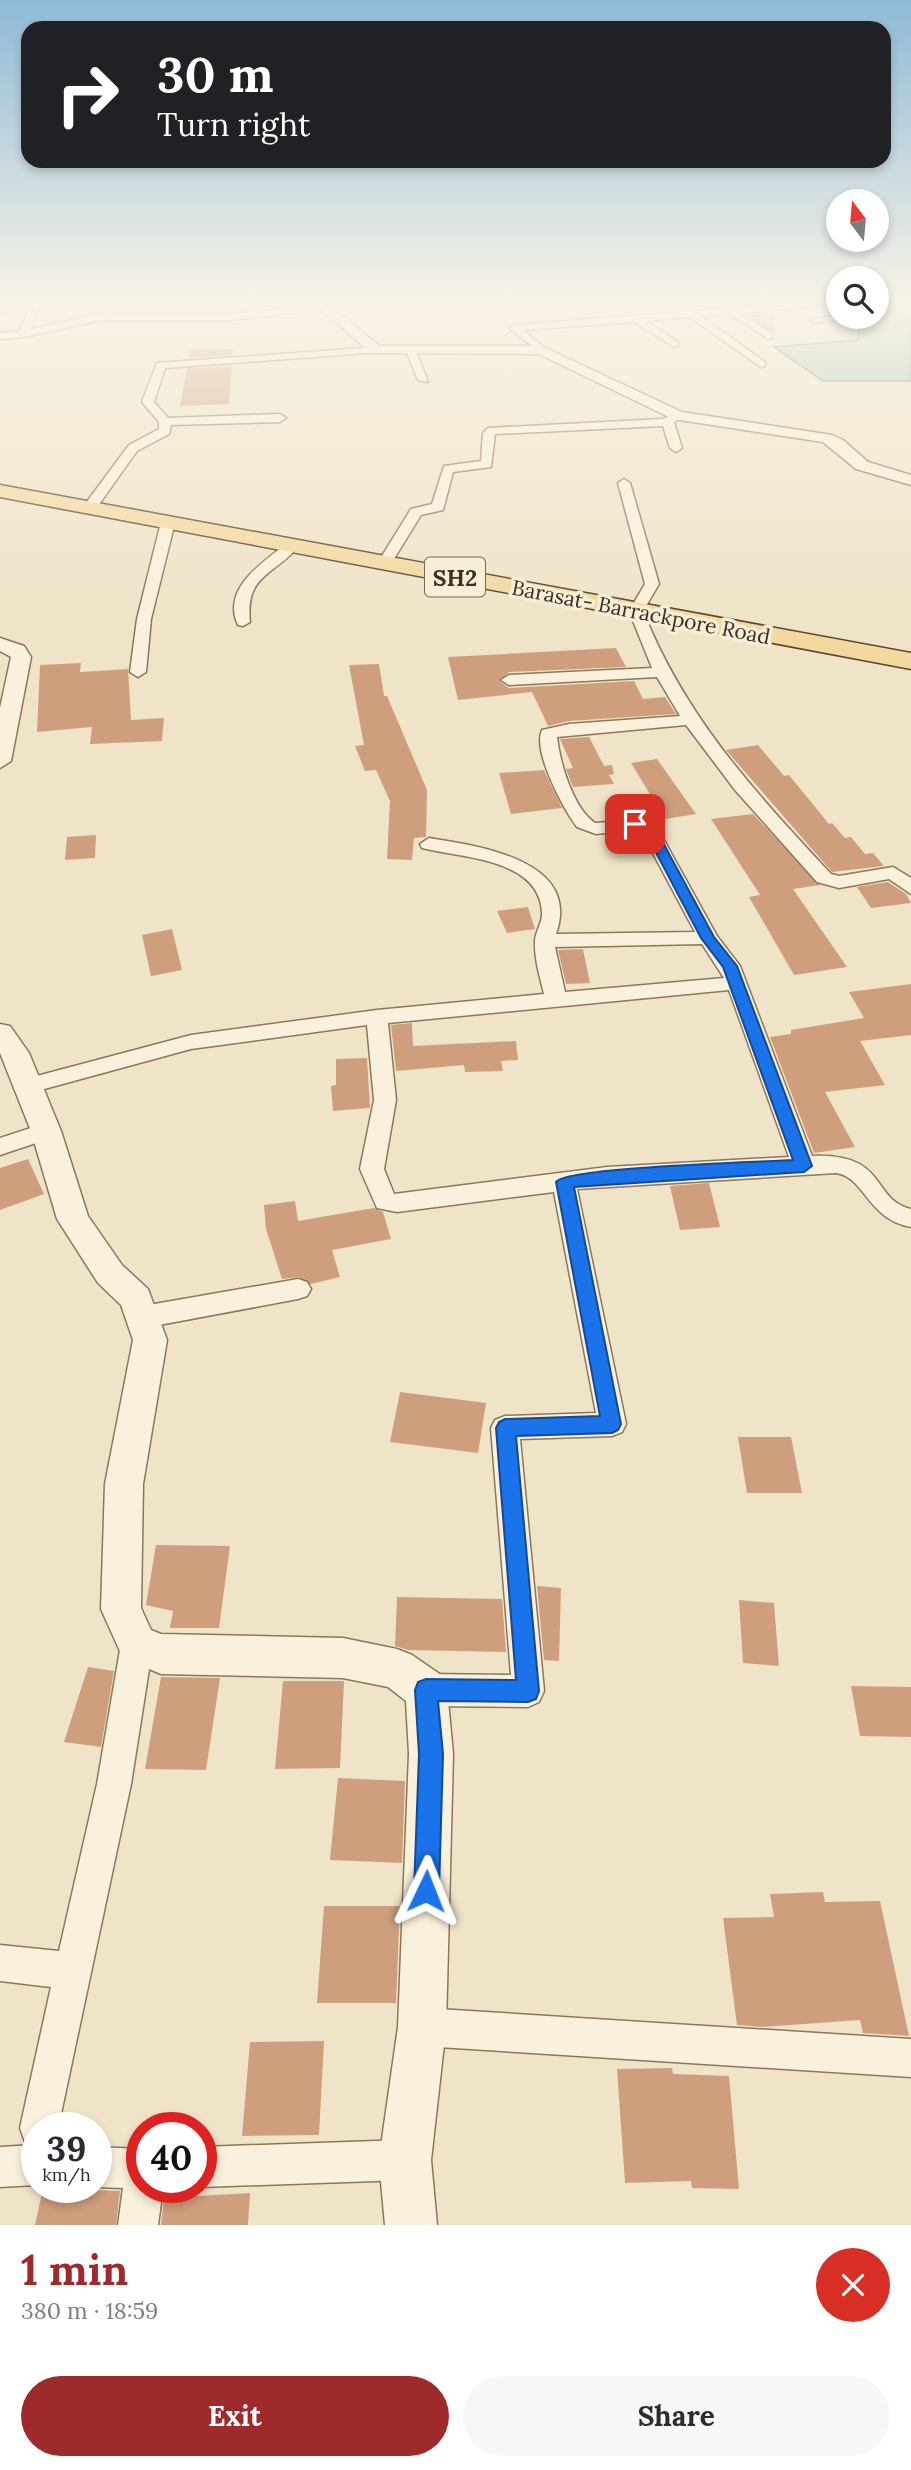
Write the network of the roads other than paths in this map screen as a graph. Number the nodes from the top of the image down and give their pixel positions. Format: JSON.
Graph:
{"nodes":[{"id":1,"x":152,"y":407,"type":"edge"},
{"id":2,"x":651,"y":407,"type":"edge"},
{"id":3,"x":280,"y":418,"type":"dead end"},
{"id":4,"x":673,"y":418,"type":"junction"},
{"id":5,"x":164,"y":422,"type":"junction"},
{"id":6,"x":676,"y":448,"type":"dead end"},
{"id":7,"x":911,"y":480,"type":"edge"},
{"id":8,"x":624,"y":483,"type":"dead end"},
{"id":9,"x":0,"y":491,"type":"edge"},
{"id":10,"x":90,"y":507,"type":"junction"},
{"id":11,"x":169,"y":522,"type":"junction"},
{"id":12,"x":291,"y":547,"type":"junction"},
{"id":13,"x":384,"y":564,"type":"junction"},
{"id":14,"x":636,"y":611,"type":"junction"},
{"id":15,"x":243,"y":622,"type":"dead end"},
{"id":16,"x":0,"y":644,"type":"edge"},
{"id":17,"x":911,"y":661,"type":"edge"},
{"id":18,"x":138,"y":672,"type":"dead end"},
{"id":19,"x":663,"y":672,"type":"junction"},
{"id":20,"x":509,"y":680,"type":"dead end"},
{"id":21,"x":690,"y":720,"type":"junction"},
{"id":22,"x":0,"y":761,"type":"edge"},
{"id":23,"x":429,"y":844,"type":"dead end"},
{"id":24,"x":911,"y":888,"type":"edge"},
{"id":25,"x":708,"y":938,"type":"junction"},
{"id":26,"x":545,"y":940,"type":"junction"},
{"id":27,"x":737,"y":983,"type":"junction"},
{"id":28,"x":555,"y":1000,"type":"junction"},
{"id":29,"x":377,"y":1017,"type":"junction"},
{"id":30,"x":0,"y":1033,"type":"edge"},
{"id":31,"x":26,"y":1086,"type":"junction"},
{"id":32,"x":46,"y":1131,"type":"junction"},
{"id":33,"x":0,"y":1147,"type":"edge"},
{"id":34,"x":804,"y":1166,"type":"junction"},
{"id":35,"x":564,"y":1182,"type":"junction"},
{"id":36,"x":911,"y":1218,"type":"edge"},
{"id":37,"x":298,"y":1289,"type":"dead end"},
{"id":38,"x":143,"y":1317,"type":"junction"},
{"id":39,"x":137,"y":1644,"type":"junction"},
{"id":40,"x":426,"y":1690,"type":"junction"},
{"id":41,"x":0,"y":1963,"type":"edge"},
{"id":42,"x":73,"y":1971,"type":"junction"},
{"id":43,"x":422,"y":2027,"type":"junction"},
{"id":44,"x":911,"y":2058,"type":"edge"},
{"id":45,"x":39,"y":2112,"type":"edge"},
{"id":46,"x":405,"y":2160,"type":"junction"},
{"id":47,"x":217,"y":2166,"type":"edge"},
{"id":48,"x":141,"y":2203,"type":"edge"},
{"id":49,"x":138,"y":2225,"type":"edge"},
{"id":50,"x":411,"y":2225,"type":"edge"}],
"edges":[{"from":1,"to":5,"type":"street"},
{"from":2,"to":4,"type":"street"},
{"from":3,"to":5,"type":"street"},
{"from":4,"to":6,"type":"street"},
{"from":4,"to":7,"type":"street"},
{"from":4,"to":13,"type":"street"},
{"from":5,"to":10,"type":"street"},
{"from":8,"to":14,"type":"street"},
{"from":9,"to":10,"type":"main road","name":"Barasat- Barrackpore Road","number":"SH2"},
{"from":10,"to":11,"type":"main road","name":"Barasat- Barrackpore Road","number":"SH2"},
{"from":11,"to":12,"type":"main road","name":"Barasat- Barrackpore Road","number":"SH2"},
{"from":11,"to":18,"type":"street"},
{"from":12,"to":13,"type":"main road","name":"Barasat- Barrackpore Road","number":"SH2"},
{"from":12,"to":15,"type":"street"},
{"from":13,"to":14,"type":"main road","name":"Barasat- Barrackpore Road","number":"SH2"},
{"from":14,"to":17,"type":"main road","name":"Barasat- Barrackpore Road","number":"SH2"},
{"from":14,"to":19,"type":"street"},
{"from":16,"to":22,"type":"street"},
{"from":19,"to":20,"type":"street"},
{"from":19,"to":21,"type":"street"},
{"from":21,"to":24,"type":"street"},
{"from":21,"to":25,"type":"street"},
{"from":23,"to":26,"type":"street"},
{"from":25,"to":26,"type":"street"},
{"from":25,"to":27,"type":"street"},
{"from":26,"to":28,"type":"street"},
{"from":27,"to":28,"type":"street"},
{"from":27,"to":34,"type":"street"},
{"from":28,"to":29,"type":"street"},
{"from":29,"to":31,"type":"street"},
{"from":29,"to":35,"type":"street"},
{"from":30,"to":31,"type":"street"},
{"from":31,"to":32,"type":"street"},
{"from":32,"to":33,"type":"street"},
{"from":32,"to":38,"type":"street"},
{"from":34,"to":35,"type":"street"},
{"from":34,"to":36,"type":"street"},
{"from":35,"to":40,"type":"street"},
{"from":37,"to":38,"type":"street"},
{"from":38,"to":39,"type":"street"},
{"from":39,"to":40,"type":"street"},
{"from":39,"to":42,"type":"street"},
{"from":40,"to":43,"type":"street"},
{"from":41,"to":42,"type":"street"},
{"from":42,"to":45,"type":"street"},
{"from":43,"to":44,"type":"street"},
{"from":43,"to":46,"type":"street"},
{"from":46,"to":47,"type":"street"},
{"from":46,"to":50,"type":"street"},
{"from":48,"to":49,"type":"street"}]}
